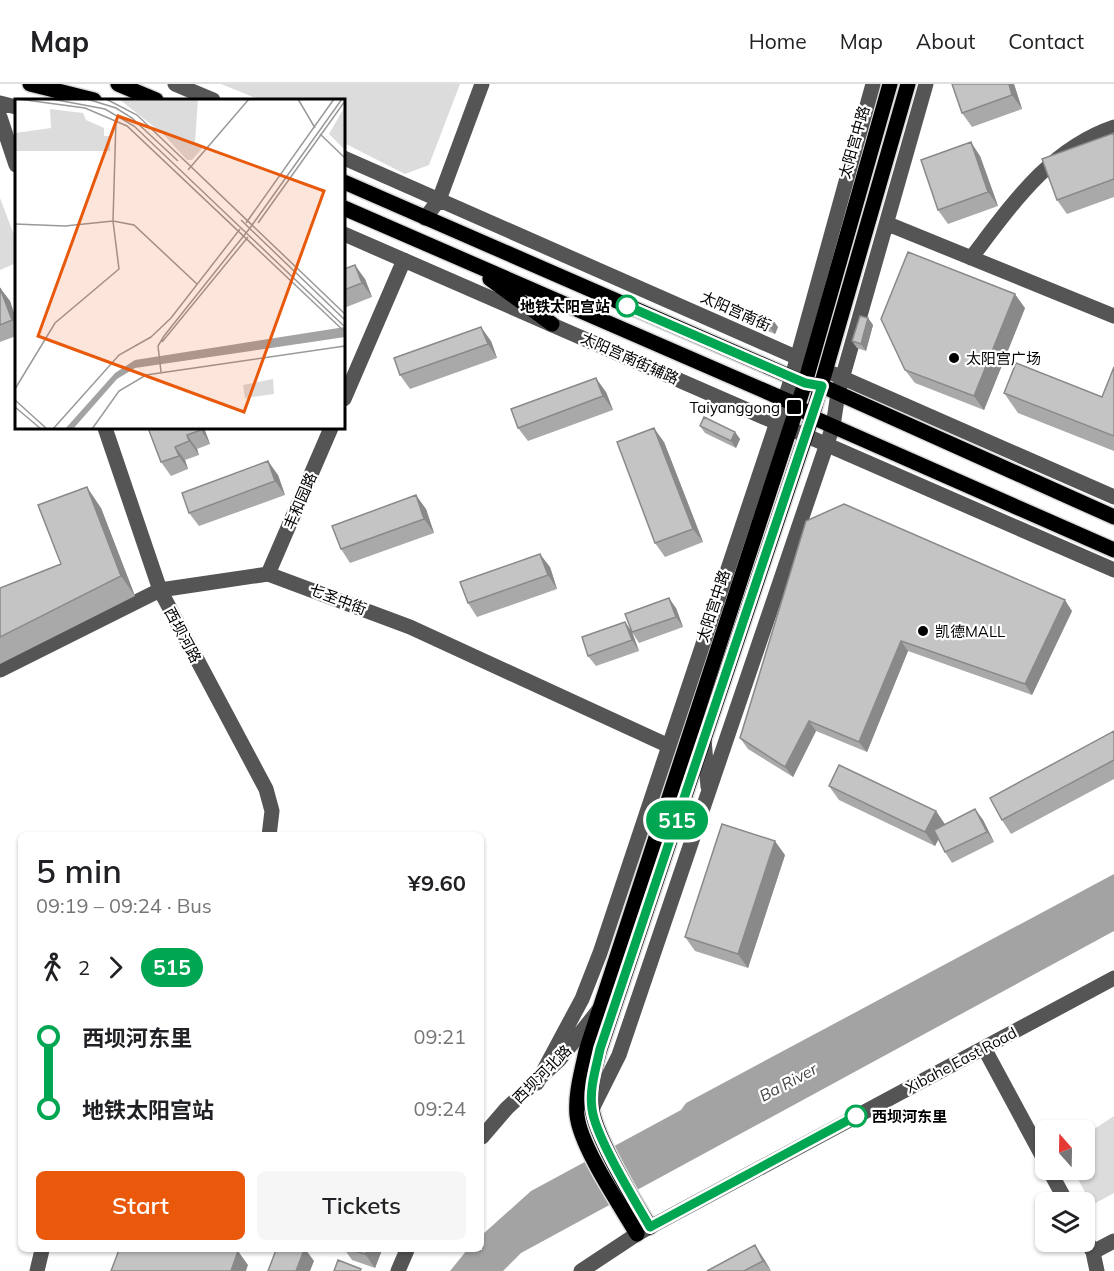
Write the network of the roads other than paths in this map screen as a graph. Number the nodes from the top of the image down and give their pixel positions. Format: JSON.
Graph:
{"nodes":[{"id":1,"x":30,"y":84,"type":"edge"},
{"id":2,"x":118,"y":84,"type":"edge"},
{"id":3,"x":175,"y":84,"type":"edge"},
{"id":4,"x":483,"y":84,"type":"edge"},
{"id":5,"x":873,"y":84,"type":"edge"},
{"id":6,"x":885,"y":84,"type":"edge"},
{"id":7,"x":890,"y":84,"type":"edge"},
{"id":8,"x":908,"y":84,"type":"edge"},
{"id":9,"x":926,"y":84,"type":"edge"},
{"id":10,"x":90,"y":99,"type":"edge"},
{"id":11,"x":154,"y":99,"type":"edge"},
{"id":12,"x":211,"y":99,"type":"edge"},
{"id":13,"x":0,"y":103,"type":"edge"},
{"id":14,"x":15,"y":107,"type":"edge"},
{"id":15,"x":0,"y":117,"type":"edge"},
{"id":16,"x":863,"y":122,"type":"junction"},
{"id":17,"x":1114,"y":128,"type":"edge"},
{"id":18,"x":911,"y":139,"type":"junction"},
{"id":19,"x":345,"y":158,"type":"edge"},
{"id":20,"x":15,"y":162,"type":"edge"},
{"id":21,"x":345,"y":182,"type":"edge"},
{"id":22,"x":439,"y":200,"type":"junction"},
{"id":23,"x":345,"y":208,"type":"edge"},
{"id":24,"x":425,"y":218,"type":"junction"},
{"id":25,"x":888,"y":224,"type":"junction"},
{"id":26,"x":345,"y":234,"type":"edge"},
{"id":27,"x":971,"y":258,"type":"junction"},
{"id":28,"x":404,"y":260,"type":"junction"},
{"id":29,"x":469,"y":263,"type":"junction"},
{"id":30,"x":1114,"y":316,"type":"edge"},
{"id":31,"x":552,"y":324,"type":"junction"},
{"id":32,"x":804,"y":360,"type":"junction"},
{"id":33,"x":826,"y":370,"type":"junction"},
{"id":34,"x":843,"y":378,"type":"junction"},
{"id":35,"x":798,"y":380,"type":"junction"},
{"id":36,"x":822,"y":386,"type":"junction"},
{"id":37,"x":838,"y":393,"type":"junction"},
{"id":38,"x":345,"y":397,"type":"edge"},
{"id":39,"x":783,"y":399,"type":"junction"},
{"id":40,"x":798,"y":405,"type":"junction"},
{"id":41,"x":812,"y":417,"type":"junction"},
{"id":42,"x":775,"y":422,"type":"junction"},
{"id":43,"x":833,"y":426,"type":"junction"},
{"id":44,"x":790,"y":428,"type":"junction"},
{"id":45,"x":105,"y":429,"type":"edge"},
{"id":46,"x":331,"y":429,"type":"edge"},
{"id":47,"x":806,"y":435,"type":"junction"},
{"id":48,"x":827,"y":444,"type":"junction"},
{"id":49,"x":1114,"y":497,"type":"edge"},
{"id":50,"x":1114,"y":517,"type":"edge"},
{"id":51,"x":1114,"y":550,"type":"edge"},
{"id":52,"x":1114,"y":570,"type":"edge"},
{"id":53,"x":268,"y":574,"type":"junction"},
{"id":54,"x":160,"y":590,"type":"junction"},
{"id":55,"x":743,"y":623,"type":"junction"},
{"id":56,"x":764,"y":630,"type":"junction"},
{"id":57,"x":0,"y":670,"type":"edge"},
{"id":58,"x":695,"y":718,"type":"junction"},
{"id":59,"x":704,"y":738,"type":"junction"},
{"id":60,"x":669,"y":746,"type":"junction"},
{"id":61,"x":656,"y":783,"type":"junction"},
{"id":62,"x":708,"y":793,"type":"junction"},
{"id":63,"x":270,"y":832,"type":"edge"},
{"id":64,"x":1114,"y":978,"type":"edge"},
{"id":65,"x":600,"y":1008,"type":"junction"},
{"id":66,"x":984,"y":1048,"type":"junction"},
{"id":67,"x":537,"y":1083,"type":"junction"},
{"id":68,"x":592,"y":1109,"type":"junction"},
{"id":69,"x":484,"y":1135,"type":"edge"},
{"id":70,"x":1035,"y":1143,"type":"edge"},
{"id":71,"x":640,"y":1224,"type":"junction"},
{"id":72,"x":1114,"y":1240,"type":"edge"},
{"id":73,"x":1095,"y":1251,"type":"edge"},
{"id":74,"x":42,"y":1252,"type":"edge"},
{"id":75,"x":406,"y":1252,"type":"edge"},
{"id":76,"x":1093,"y":1252,"type":"edge"},
{"id":77,"x":38,"y":1271,"type":"edge"},
{"id":78,"x":398,"y":1271,"type":"edge"},
{"id":79,"x":581,"y":1271,"type":"edge"},
{"id":80,"x":1096,"y":1271,"type":"edge"}],
"edges":[{"from":1,"to":10,"type":"main road"},
{"from":2,"to":11,"type":"main road"},
{"from":3,"to":12,"type":"street"},
{"from":4,"to":22,"type":"street"},
{"from":5,"to":16,"type":"street","name":"太阳宫中路"},
{"from":6,"to":16,"type":"street"},
{"from":7,"to":32,"type":"main road","name":"太阳宫中路"},
{"from":8,"to":18,"type":"street"},
{"from":8,"to":33,"type":"main road"},
{"from":9,"to":18,"type":"street"},
{"from":13,"to":14,"type":"street"},
{"from":15,"to":20,"type":"street"},
{"from":16,"to":32,"type":"street","name":"太阳宫中路"},
{"from":17,"to":27,"type":"street"},
{"from":18,"to":25,"type":"street"},
{"from":19,"to":22,"type":"street","name":"太阳宫南街"},
{"from":21,"to":24,"type":"main road"},
{"from":22,"to":24,"type":"street"},
{"from":22,"to":32,"type":"street","name":"太阳宫南街"},
{"from":23,"to":29,"type":"main road"},
{"from":24,"to":35,"type":"main road"},
{"from":25,"to":27,"type":"street"},
{"from":25,"to":34,"type":"street"},
{"from":26,"to":28,"type":"street","name":"太阳宫南街辅路"},
{"from":27,"to":30,"type":"street"},
{"from":28,"to":31,"type":"street","name":"太阳宫南街辅路"},
{"from":28,"to":38,"type":"street"},
{"from":29,"to":31,"type":"main road"},
{"from":29,"to":39,"type":"main road"},
{"from":31,"to":42,"type":"street","name":"太阳宫南街辅路"},
{"from":32,"to":33,"type":"street","name":"太阳宫南街"},
{"from":32,"to":35,"type":"main road","name":"太阳宫中路"},
{"from":33,"to":34,"type":"street","name":"太阳宫南街"},
{"from":33,"to":36,"type":"main road"},
{"from":34,"to":37,"type":"street"},
{"from":34,"to":49,"type":"street","name":"太阳宫南街"},
{"from":35,"to":36,"type":"main road"},
{"from":35,"to":39,"type":"street","name":"太阳宫中路"},
{"from":35,"to":40,"type":"main road","name":"太阳宫中路"},
{"from":36,"to":37,"type":"main road"},
{"from":36,"to":41,"type":"main road"},
{"from":37,"to":43,"type":"street"},
{"from":37,"to":50,"type":"main road"},
{"from":39,"to":40,"type":"main road"},
{"from":39,"to":42,"type":"street","name":"太阳宫中路"},
{"from":40,"to":41,"type":"main road"},
{"from":40,"to":44,"type":"main road","name":"太阳宫中路"},
{"from":41,"to":43,"type":"main road"},
{"from":41,"to":47,"type":"main road"},
{"from":42,"to":44,"type":"street","name":"太阳宫南街辅路"},
{"from":42,"to":60,"type":"street","name":"太阳宫中路"},
{"from":43,"to":48,"type":"street"},
{"from":43,"to":51,"type":"main road"},
{"from":44,"to":47,"type":"street","name":"太阳宫南街辅路"},
{"from":44,"to":58,"type":"main road","name":"太阳宫中路"},
{"from":45,"to":54,"type":"street","name":"西坝河路"},
{"from":46,"to":53,"type":"street","name":"丰和园路"},
{"from":47,"to":48,"type":"street","name":"太阳宫南街辅路"},
{"from":47,"to":55,"type":"main road"},
{"from":48,"to":52,"type":"street","name":"太阳宫南街辅路"},
{"from":48,"to":56,"type":"street"},
{"from":53,"to":54,"type":"street","name":"七圣中街"},
{"from":53,"to":60,"type":"street","name":"七圣中街"},
{"from":54,"to":57,"type":"street","name":"七圣中街"},
{"from":54,"to":63,"type":"street","name":"西坝河路"},
{"from":55,"to":56,"type":"street"},
{"from":55,"to":59,"type":"main road"},
{"from":56,"to":62,"type":"street"},
{"from":58,"to":61,"type":"street"},
{"from":58,"to":65,"type":"main road","name":"太阳宫中路"},
{"from":59,"to":62,"type":"street"},
{"from":59,"to":68,"type":"main road"},
{"from":60,"to":61,"type":"street","name":"太阳宫中路"},
{"from":61,"to":67,"type":"street","name":"太阳宫中路"},
{"from":62,"to":68,"type":"street"},
{"from":64,"to":66,"type":"street","name":"Xibahe East Road"},
{"from":65,"to":67,"type":"street","name":"西坝河北路"},
{"from":65,"to":71,"type":"main road","name":"太阳宫中路"},
{"from":66,"to":70,"type":"street"},
{"from":66,"to":71,"type":"street","name":"Xibahe East Road"},
{"from":67,"to":69,"type":"street","name":"西坝河北路"},
{"from":68,"to":71,"type":"main road"},
{"from":71,"to":79,"type":"street","name":"Xibahe East Road"},
{"from":72,"to":73,"type":"street"},
{"from":74,"to":77,"type":"street"},
{"from":75,"to":78,"type":"street"},
{"from":76,"to":80,"type":"street"}]}
